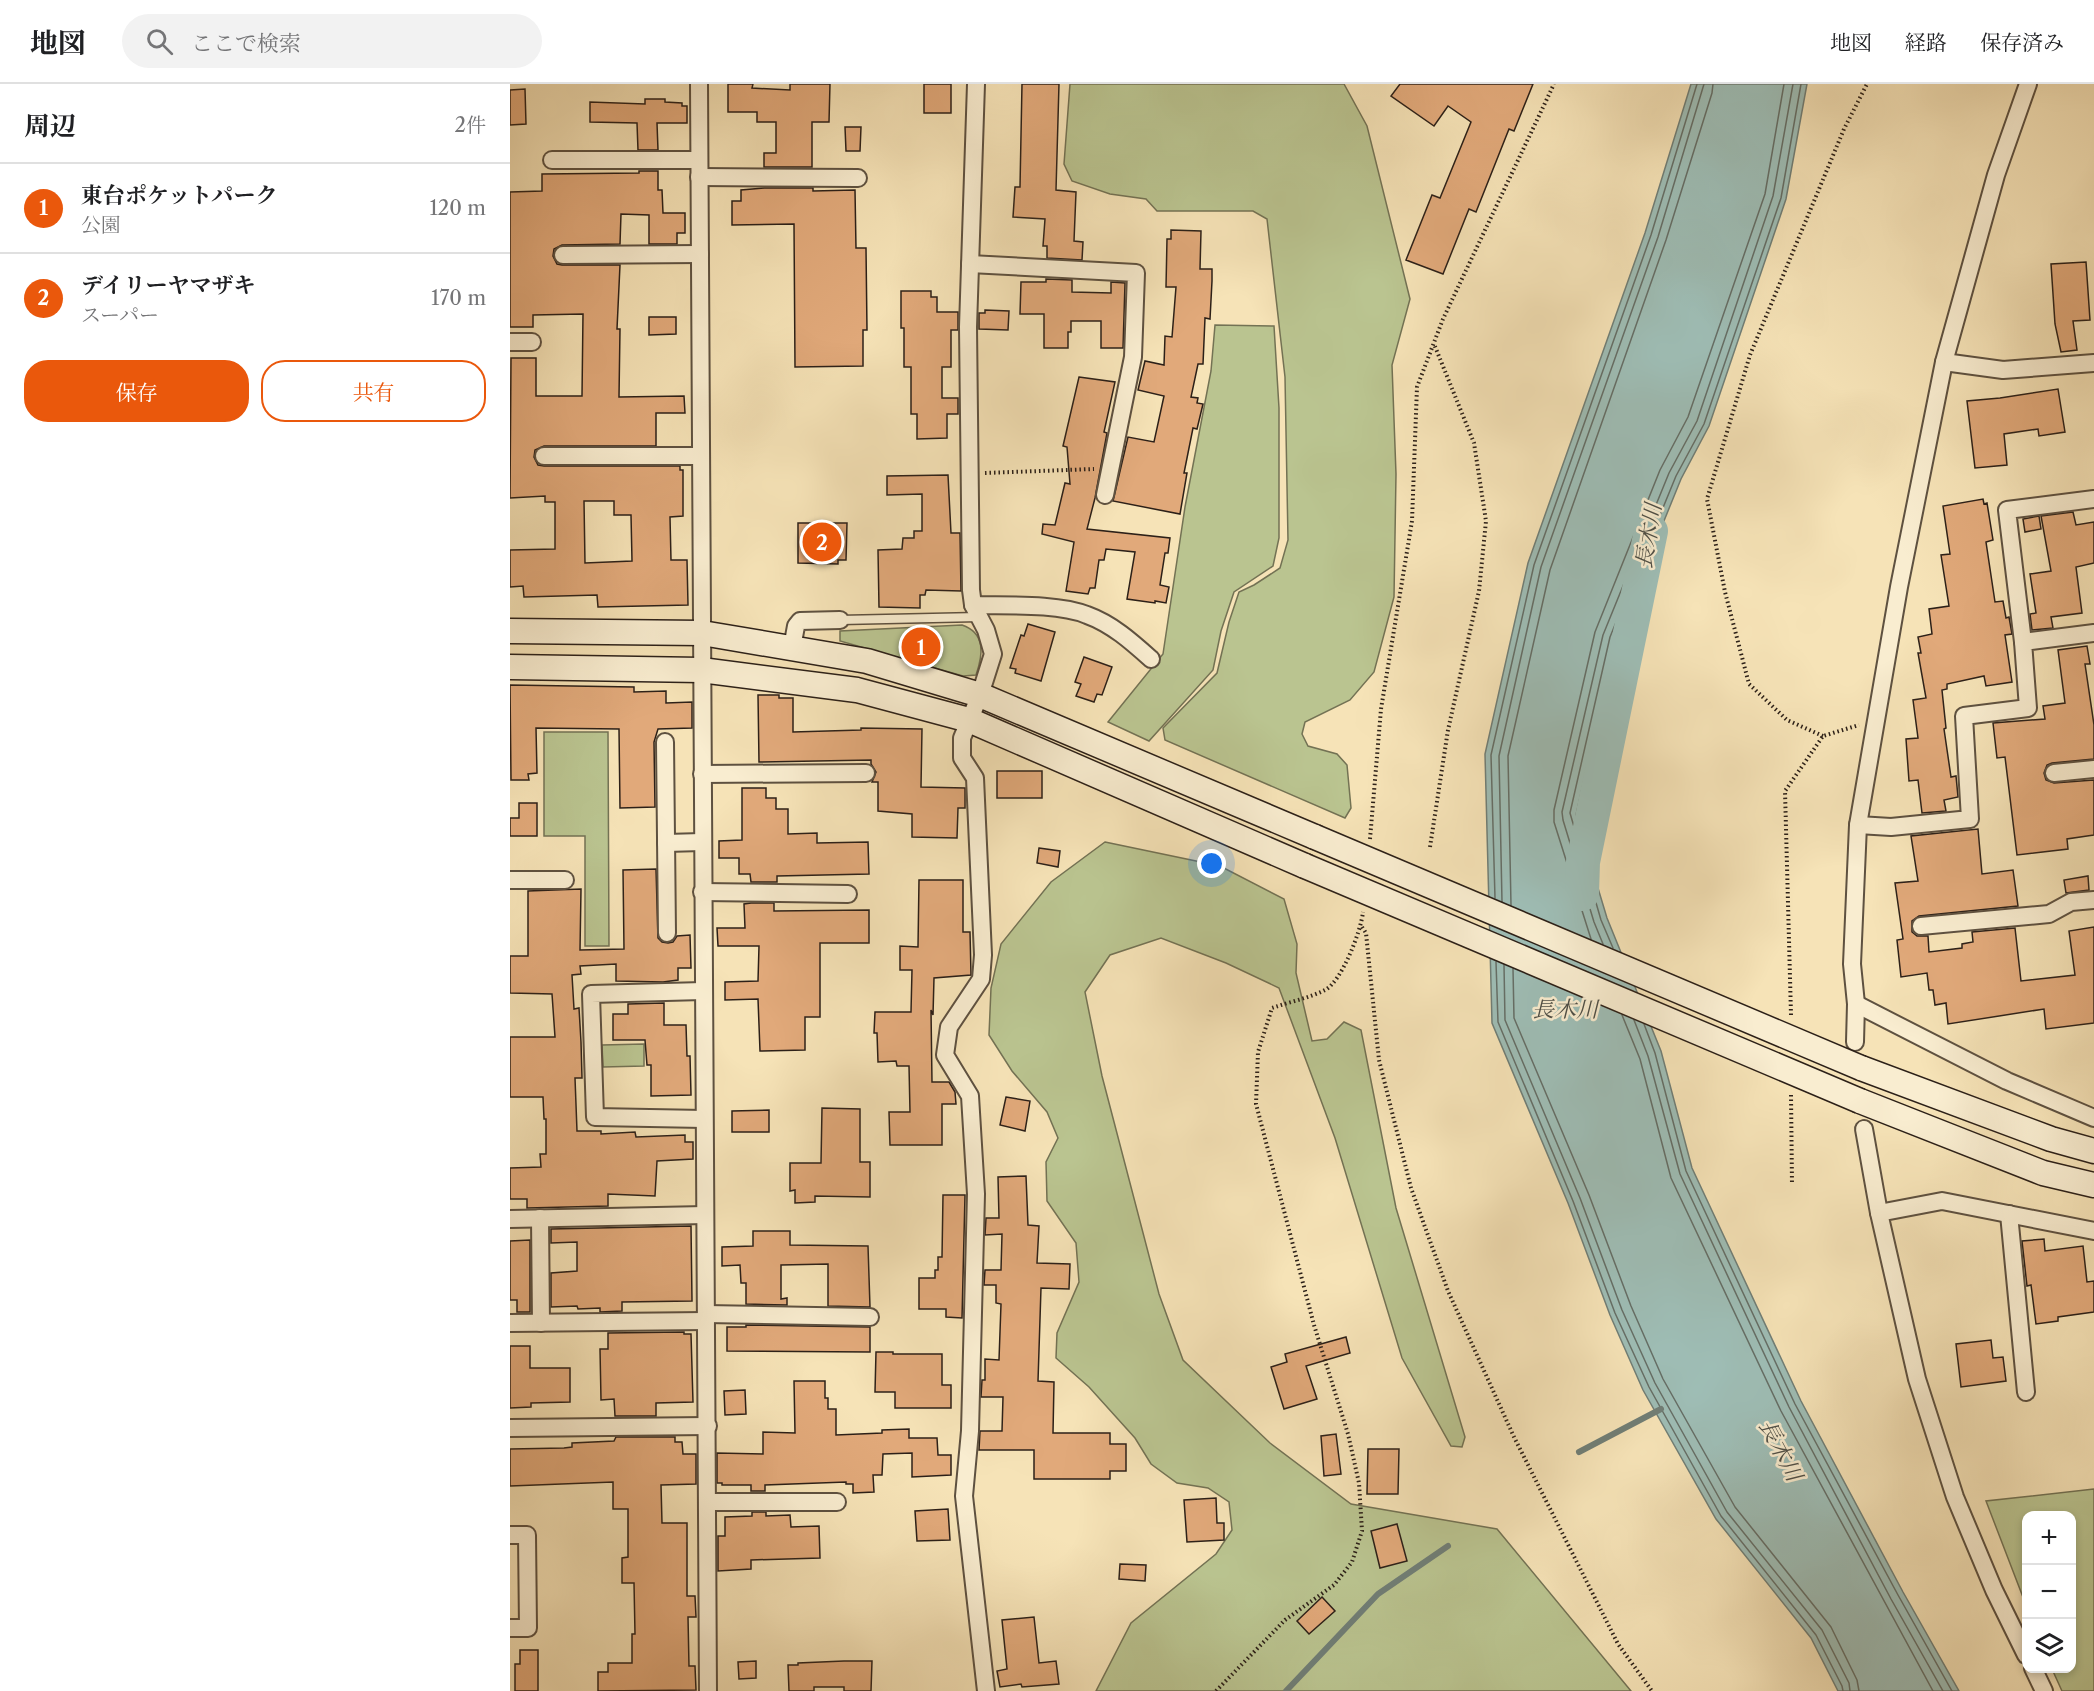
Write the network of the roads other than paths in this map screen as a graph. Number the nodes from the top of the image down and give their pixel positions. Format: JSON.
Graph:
{"nodes":[{"id":1,"x":699,"y":84,"type":"edge"},
{"id":2,"x":976,"y":84,"type":"edge"},
{"id":3,"x":2028,"y":84,"type":"edge"},
{"id":4,"x":552,"y":160,"type":"dead end"},
{"id":5,"x":699,"y":160,"type":"junction"},
{"id":6,"x":699,"y":177,"type":"junction"},
{"id":7,"x":858,"y":178,"type":"dead end"},
{"id":8,"x":700,"y":254,"type":"junction"},
{"id":9,"x":563,"y":255,"type":"dead end"},
{"id":10,"x":970,"y":264,"type":"junction"},
{"id":11,"x":510,"y":342,"type":"edge"},
{"id":12,"x":532,"y":342,"type":"dead end"},
{"id":13,"x":1944,"y":362,"type":"junction"},
{"id":14,"x":2094,"y":363,"type":"edge"},
{"id":15,"x":544,"y":456,"type":"dead end"},
{"id":16,"x":701,"y":456,"type":"junction"},
{"id":17,"x":1105,"y":495,"type":"dead end"},
{"id":18,"x":2094,"y":499,"type":"edge"},
{"id":19,"x":976,"y":611,"type":"junction"},
{"id":20,"x":840,"y":620,"type":"joint"},
{"id":21,"x":510,"y":631,"type":"edge"},
{"id":22,"x":702,"y":633,"type":"junction"},
{"id":23,"x":2094,"y":633,"type":"edge"},
{"id":24,"x":2024,"y":642,"type":"junction"},
{"id":25,"x":792,"y":648,"type":"junction"},
{"id":26,"x":1151,"y":659,"type":"dead end"},
{"id":27,"x":510,"y":667,"type":"edge"},
{"id":28,"x":701,"y":670,"type":"junction"},
{"id":29,"x":980,"y":695,"type":"junction"},
{"id":30,"x":969,"y":720,"type":"junction"},
{"id":31,"x":665,"y":742,"type":"dead end"},
{"id":32,"x":2094,"y":769,"type":"edge"},
{"id":33,"x":866,"y":773,"type":"dead end"},
{"id":34,"x":2054,"y":773,"type":"dead end"},
{"id":35,"x":702,"y":774,"type":"junction"},
{"id":36,"x":1858,"y":825,"type":"junction"},
{"id":37,"x":666,"y":843,"type":"junction"},
{"id":38,"x":702,"y":843,"type":"junction"},
{"id":39,"x":565,"y":879,"type":"dead end"},
{"id":40,"x":510,"y":880,"type":"edge"},
{"id":41,"x":702,"y":892,"type":"junction"},
{"id":42,"x":848,"y":894,"type":"dead end"},
{"id":43,"x":2094,"y":900,"type":"edge"},
{"id":44,"x":1921,"y":926,"type":"dead end"},
{"id":45,"x":667,"y":933,"type":"dead end"},
{"id":46,"x":703,"y":991,"type":"junction"},
{"id":47,"x":1856,"y":1004,"type":"junction"},
{"id":48,"x":1856,"y":1042,"type":"dead end"},
{"id":49,"x":2094,"y":1118,"type":"edge"},
{"id":50,"x":704,"y":1119,"type":"junction"},
{"id":51,"x":1864,"y":1129,"type":"dead end"},
{"id":52,"x":2094,"y":1151,"type":"edge"},
{"id":53,"x":2094,"y":1185,"type":"edge"},
{"id":54,"x":1879,"y":1213,"type":"junction"},
{"id":55,"x":2009,"y":1214,"type":"junction"},
{"id":56,"x":705,"y":1215,"type":"junction"},
{"id":57,"x":540,"y":1218,"type":"junction"},
{"id":58,"x":510,"y":1219,"type":"edge"},
{"id":59,"x":2094,"y":1231,"type":"edge"},
{"id":60,"x":706,"y":1317,"type":"junction"},
{"id":61,"x":870,"y":1317,"type":"dead end"},
{"id":62,"x":510,"y":1323,"type":"edge"},
{"id":63,"x":541,"y":1323,"type":"junction"},
{"id":64,"x":2026,"y":1392,"type":"dead end"},
{"id":65,"x":708,"y":1425,"type":"junction"},
{"id":66,"x":510,"y":1428,"type":"edge"},
{"id":67,"x":708,"y":1502,"type":"junction"},
{"id":68,"x":837,"y":1502,"type":"dead end"},
{"id":69,"x":510,"y":1535,"type":"edge"},
{"id":70,"x":510,"y":1628,"type":"edge"},
{"id":71,"x":2022,"y":1647,"type":"edge"},
{"id":72,"x":2035,"y":1673,"type":"edge"},
{"id":73,"x":708,"y":1691,"type":"edge"},
{"id":74,"x":986,"y":1691,"type":"edge"},
{"id":75,"x":2044,"y":1691,"type":"edge"}],
"edges":[{"from":1,"to":5,"type":"street"},
{"from":2,"to":10,"type":"street"},
{"from":3,"to":13,"type":"street"},
{"from":4,"to":5,"type":"street"},
{"from":5,"to":6,"type":"street"},
{"from":6,"to":7,"type":"street"},
{"from":6,"to":8,"type":"street"},
{"from":8,"to":9,"type":"street"},
{"from":8,"to":16,"type":"street"},
{"from":10,"to":17,"type":"street"},
{"from":10,"to":19,"type":"street"},
{"from":11,"to":12,"type":"street"},
{"from":13,"to":14,"type":"street"},
{"from":13,"to":36,"type":"street"},
{"from":15,"to":16,"type":"street"},
{"from":16,"to":22,"type":"street"},
{"from":18,"to":24,"type":"street"},
{"from":19,"to":20,"type":"lane"},
{"from":19,"to":26,"type":"street"},
{"from":19,"to":29,"type":"street"},
{"from":20,"to":25,"type":"street"},
{"from":21,"to":22,"type":"street"},
{"from":22,"to":25,"type":"street"},
{"from":22,"to":28,"type":"street"},
{"from":23,"to":24,"type":"street"},
{"from":24,"to":36,"type":"street"},
{"from":25,"to":29,"type":"street"},
{"from":27,"to":28,"type":"street"},
{"from":28,"to":30,"type":"street"},
{"from":28,"to":35,"type":"street"},
{"from":29,"to":30,"type":"street"},
{"from":29,"to":52,"type":"street","bridge":true},
{"from":30,"to":53,"type":"street","bridge":true},
{"from":30,"to":74,"type":"street"},
{"from":31,"to":37,"type":"street"},
{"from":32,"to":34,"type":"street"},
{"from":33,"to":35,"type":"street"},
{"from":35,"to":38,"type":"street"},
{"from":36,"to":47,"type":"street"},
{"from":37,"to":38,"type":"street"},
{"from":37,"to":45,"type":"street"},
{"from":38,"to":41,"type":"street"},
{"from":39,"to":40,"type":"street"},
{"from":41,"to":42,"type":"street"},
{"from":41,"to":46,"type":"street"},
{"from":43,"to":44,"type":"street"},
{"from":46,"to":50,"type":"street"},
{"from":46,"to":50,"type":"street"},
{"from":47,"to":48,"type":"street"},
{"from":47,"to":49,"type":"street"},
{"from":50,"to":56,"type":"street"},
{"from":51,"to":54,"type":"street"},
{"from":54,"to":55,"type":"street"},
{"from":54,"to":71,"type":"street"},
{"from":55,"to":59,"type":"street"},
{"from":55,"to":64,"type":"street"},
{"from":56,"to":57,"type":"street"},
{"from":56,"to":60,"type":"street"},
{"from":57,"to":58,"type":"street"},
{"from":57,"to":63,"type":"street"},
{"from":60,"to":61,"type":"street"},
{"from":60,"to":63,"type":"street"},
{"from":60,"to":65,"type":"street"},
{"from":62,"to":63,"type":"street"},
{"from":65,"to":66,"type":"street"},
{"from":65,"to":67,"type":"street"},
{"from":67,"to":68,"type":"street"},
{"from":67,"to":73,"type":"street"},
{"from":69,"to":70,"type":"street"},
{"from":72,"to":75,"type":"street"}]}
